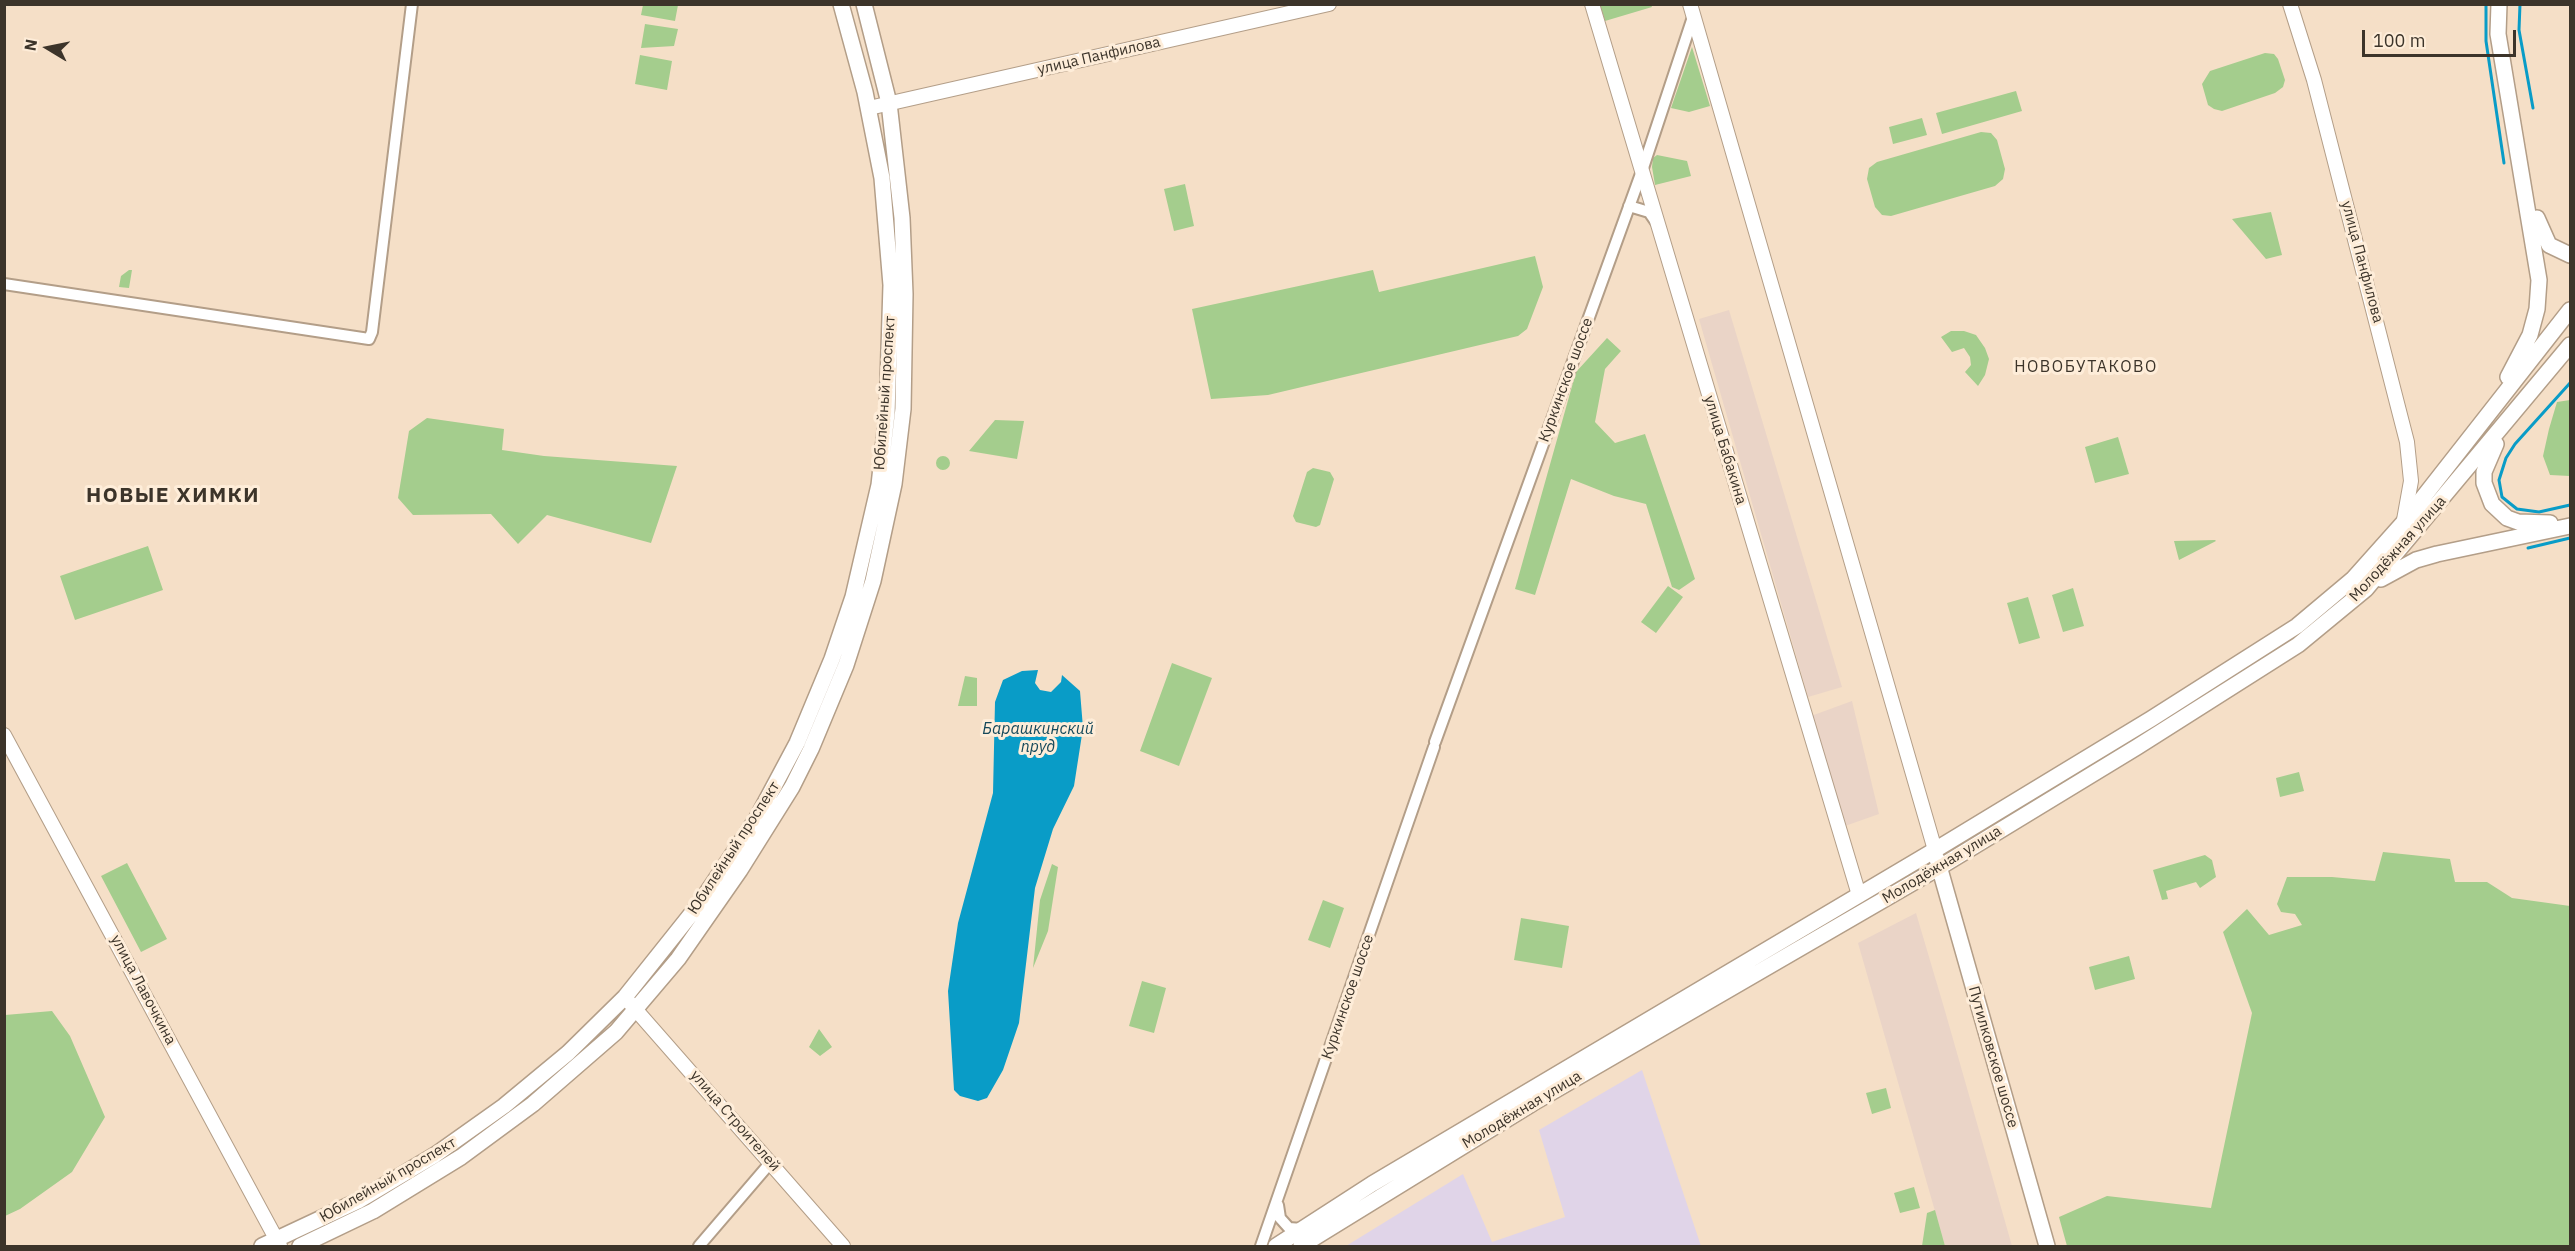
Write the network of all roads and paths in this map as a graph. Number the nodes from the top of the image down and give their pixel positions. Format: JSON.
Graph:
{"nodes":[{"id":1,"x":412,"y":4,"type":"edge"},
{"id":2,"x":841,"y":4,"type":"edge"},
{"id":3,"x":864,"y":4,"type":"edge"},
{"id":4,"x":1329,"y":4,"type":"edge"},
{"id":5,"x":1592,"y":4,"type":"edge"},
{"id":6,"x":2290,"y":4,"type":"edge"},
{"id":7,"x":2499,"y":4,"type":"edge"},
{"id":8,"x":2508,"y":4,"type":"edge"},
{"id":9,"x":1692,"y":10,"type":"edge"},
{"id":10,"x":889,"y":103,"type":"junction"},
{"id":11,"x":869,"y":108,"type":"junction"},
{"id":12,"x":1642,"y":171,"type":"junction"},
{"id":13,"x":1629,"y":206,"type":"junction"},
{"id":14,"x":1658,"y":224,"type":"junction"},
{"id":15,"x":2571,"y":255,"type":"edge"},
{"id":16,"x":4,"y":284,"type":"edge"},
{"id":17,"x":2571,"y":310,"type":"edge"},
{"id":18,"x":2571,"y":345,"type":"edge"},
{"id":19,"x":2520,"y":405,"type":"junction"},
{"id":20,"x":2476,"y":431,"type":"junction"},
{"id":21,"x":2571,"y":518,"type":"edge"},
{"id":22,"x":2403,"y":522,"type":"junction"},
{"id":23,"x":2571,"y":526,"type":"edge"},
{"id":24,"x":2366,"y":589,"type":"junction"},
{"id":25,"x":4,"y":735,"type":"edge"},
{"id":26,"x":1935,"y":850,"type":"junction"},
{"id":27,"x":1940,"y":867,"type":"junction"},
{"id":28,"x":1859,"y":895,"type":"junction"},
{"id":29,"x":625,"y":997,"type":"junction"},
{"id":30,"x":636,"y":1009,"type":"junction"},
{"id":31,"x":771,"y":1162,"type":"junction"},
{"id":32,"x":1278,"y":1202,"type":"junction"},
{"id":33,"x":1302,"y":1229,"type":"junction"},
{"id":34,"x":279,"y":1243,"type":"edge"},
{"id":35,"x":262,"y":1246,"type":"edge"},
{"id":36,"x":300,"y":1246,"type":"edge"},
{"id":37,"x":699,"y":1246,"type":"edge"},
{"id":38,"x":843,"y":1246,"type":"edge"},
{"id":39,"x":1262,"y":1246,"type":"edge"},
{"id":40,"x":1276,"y":1246,"type":"edge"},
{"id":41,"x":1301,"y":1246,"type":"edge"},
{"id":42,"x":2047,"y":1246,"type":"edge"}],
"edges":[{"from":1,"to":16,"type":"street"},
{"from":2,"to":11,"type":"main road","name":"Юбилейный проспект"},
{"from":3,"to":10,"type":"main road","name":"Юбилейный проспект"},
{"from":4,"to":10,"type":"street","name":"улица Панфилова"},
{"from":5,"to":12,"type":"street","name":"улица Бабакина"},
{"from":6,"to":22,"type":"street","name":"улица Панфилова"},
{"from":7,"to":20,"type":"main road"},
{"from":8,"to":15,"type":"main road"},
{"from":9,"to":12,"type":"street","name":"Куркинское шоссе"},
{"from":9,"to":26,"type":"street"},
{"from":10,"to":11,"type":"street","name":"улица Панфилова"},
{"from":10,"to":30,"type":"main road","name":"Юбилейный проспект"},
{"from":11,"to":29,"type":"main road","name":"Юбилейный проспект"},
{"from":12,"to":13,"type":"street","name":"Куркинское шоссе"},
{"from":12,"to":14,"type":"street","name":"улица Бабакина"},
{"from":13,"to":14,"type":"street"},
{"from":13,"to":32,"type":"street","name":"Куркинское шоссе"},
{"from":14,"to":28,"type":"street","name":"улица Бабакина"},
{"from":17,"to":20,"type":"main road"},
{"from":18,"to":19,"type":"main road"},
{"from":19,"to":21,"type":"main road"},
{"from":19,"to":24,"type":"main road","name":"Молодёжная улица"},
{"from":20,"to":22,"type":"main road","name":"Молодёжная улица"},
{"from":22,"to":26,"type":"main road","name":"Молодёжная улица"},
{"from":23,"to":24,"type":"main road"},
{"from":24,"to":27,"type":"main road","name":"Молодёжная улица"},
{"from":25,"to":34,"type":"street","name":"улица Лавочкина"},
{"from":26,"to":27,"type":"main road","name":"Путилковское шоссе"},
{"from":26,"to":28,"type":"main road","name":"Молодёжная улица"},
{"from":27,"to":41,"type":"main road","name":"Молодёжная улица"},
{"from":27,"to":42,"type":"main road","name":"Путилковское шоссе"},
{"from":28,"to":33,"type":"main road","name":"Молодёжная улица"},
{"from":29,"to":30,"type":"street","name":"улица Строителей"},
{"from":29,"to":34,"type":"main road","name":"Юбилейный проспект"},
{"from":30,"to":31,"type":"street","name":"улица Строителей"},
{"from":30,"to":36,"type":"main road","name":"Юбилейный проспект"},
{"from":31,"to":37,"type":"street"},
{"from":31,"to":38,"type":"street","name":"улица Строителей"},
{"from":32,"to":33,"type":"street"},
{"from":32,"to":39,"type":"street","name":"Куркинское шоссе"},
{"from":33,"to":40,"type":"main road","name":"Молодёжная улица"},
{"from":34,"to":35,"type":"main road","name":"Юбилейный проспект"}]}
